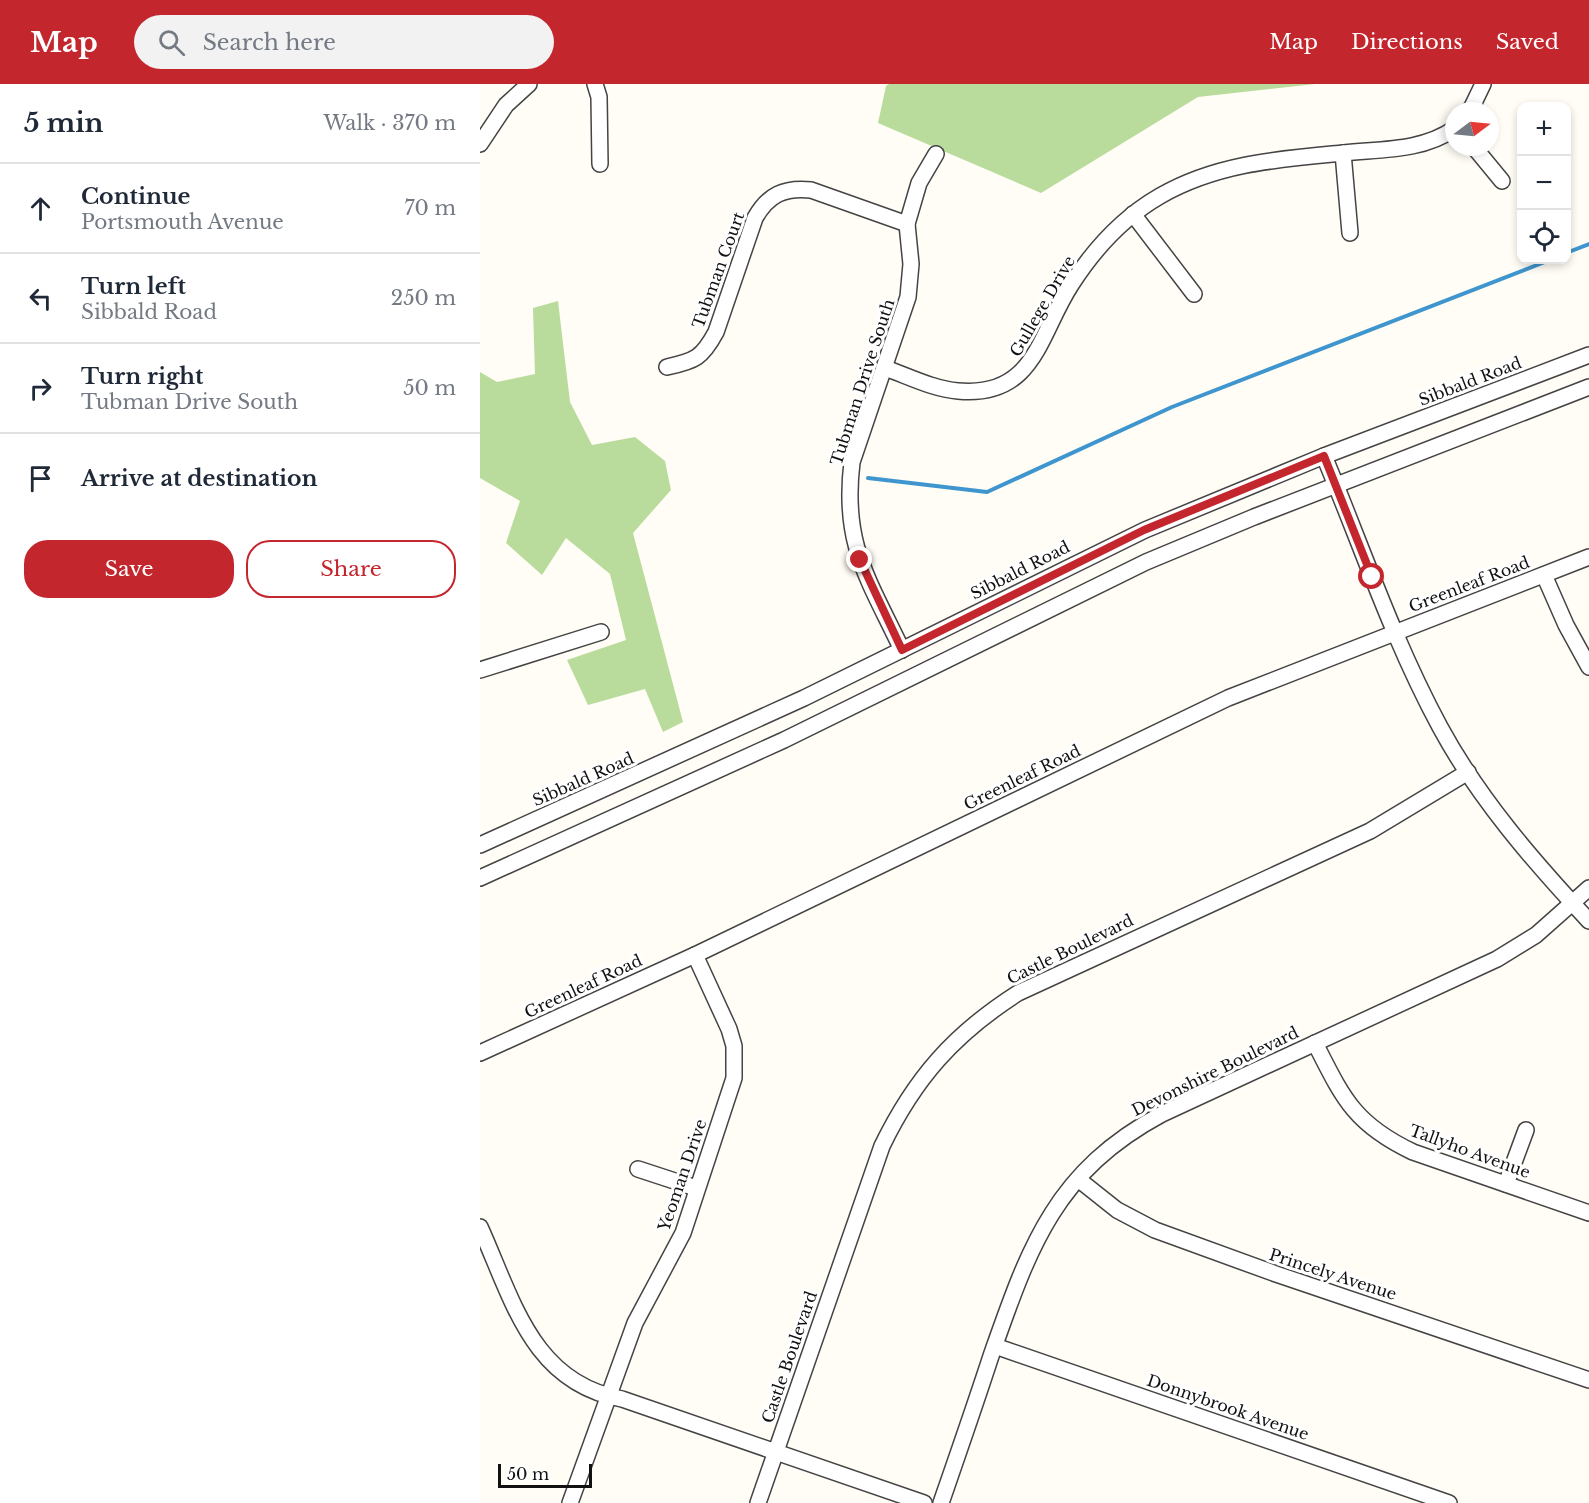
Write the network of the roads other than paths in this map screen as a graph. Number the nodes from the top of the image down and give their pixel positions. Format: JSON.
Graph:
{"nodes":[{"id":1,"x":529,"y":84,"type":"edge"},
{"id":2,"x":595,"y":84,"type":"edge"},
{"id":3,"x":1483,"y":84,"type":"edge"},
{"id":4,"x":1474,"y":102,"type":"edge"},
{"id":5,"x":1445,"y":135,"type":"edge"},
{"id":6,"x":480,"y":144,"type":"edge"},
{"id":7,"x":1342,"y":153,"type":"junction"},
{"id":8,"x":936,"y":154,"type":"dead end"},
{"id":9,"x":1481,"y":156,"type":"edge"},
{"id":10,"x":600,"y":164,"type":"dead end"},
{"id":11,"x":1502,"y":182,"type":"dead end"},
{"id":12,"x":1133,"y":214,"type":"junction"},
{"id":13,"x":907,"y":224,"type":"junction"},
{"id":14,"x":1350,"y":233,"type":"dead end"},
{"id":15,"x":1194,"y":294,"type":"dead end"},
{"id":16,"x":1589,"y":355,"type":"edge"},
{"id":17,"x":667,"y":367,"type":"dead end"},
{"id":18,"x":885,"y":368,"type":"junction"},
{"id":19,"x":1589,"y":387,"type":"edge"},
{"id":20,"x":1324,"y":456,"type":"junction"},
{"id":21,"x":1336,"y":485,"type":"junction"},
{"id":22,"x":1589,"y":557,"type":"edge"},
{"id":23,"x":1544,"y":575,"type":"junction"},
{"id":24,"x":601,"y":632,"type":"dead end"},
{"id":25,"x":1394,"y":632,"type":"junction"},
{"id":26,"x":902,"y":650,"type":"junction"},
{"id":27,"x":1589,"y":667,"type":"edge"},
{"id":28,"x":482,"y":668,"type":"edge"},
{"id":29,"x":1468,"y":772,"type":"junction"},
{"id":30,"x":480,"y":845,"type":"edge"},
{"id":31,"x":480,"y":878,"type":"edge"},
{"id":32,"x":1589,"y":888,"type":"edge"},
{"id":33,"x":1573,"y":904,"type":"junction"},
{"id":34,"x":1589,"y":921,"type":"edge"},
{"id":35,"x":695,"y":955,"type":"junction"},
{"id":36,"x":1315,"y":1043,"type":"junction"},
{"id":37,"x":480,"y":1053,"type":"edge"},
{"id":38,"x":1526,"y":1130,"type":"dead end"},
{"id":39,"x":638,"y":1169,"type":"dead end"},
{"id":40,"x":1078,"y":1179,"type":"junction"},
{"id":41,"x":1506,"y":1184,"type":"junction"},
{"id":42,"x":696,"y":1188,"type":"junction"},
{"id":43,"x":1589,"y":1213,"type":"edge"},
{"id":44,"x":480,"y":1227,"type":"edge"},
{"id":45,"x":995,"y":1346,"type":"junction"},
{"id":46,"x":1589,"y":1380,"type":"edge"},
{"id":47,"x":607,"y":1396,"type":"junction"},
{"id":48,"x":775,"y":1451,"type":"junction"},
{"id":49,"x":570,"y":1503,"type":"edge"},
{"id":50,"x":758,"y":1503,"type":"edge"},
{"id":51,"x":924,"y":1503,"type":"edge"},
{"id":52,"x":941,"y":1503,"type":"edge"},
{"id":53,"x":1449,"y":1503,"type":"edge"}],
"edges":[{"from":1,"to":6,"type":"street"},
{"from":2,"to":10,"type":"street"},
{"from":3,"to":4,"type":"street"},
{"from":5,"to":7,"type":"street","name":"Gullege Drive"},
{"from":7,"to":12,"type":"street","name":"Gullege Drive"},
{"from":7,"to":14,"type":"street"},
{"from":8,"to":13,"type":"street"},
{"from":9,"to":11,"type":"street"},
{"from":12,"to":15,"type":"street"},
{"from":12,"to":18,"type":"street","name":"Gullege Drive"},
{"from":13,"to":17,"type":"street","name":"Tubman Court"},
{"from":13,"to":18,"type":"street","name":"Tubman Drive South"},
{"from":16,"to":20,"type":"street","name":"Sibbald Road"},
{"from":18,"to":26,"type":"street","name":"Tubman Drive South"},
{"from":19,"to":21,"type":"street"},
{"from":20,"to":21,"type":"street"},
{"from":20,"to":26,"type":"street","name":"Sibbald Road"},
{"from":21,"to":25,"type":"street"},
{"from":21,"to":31,"type":"street"},
{"from":22,"to":23,"type":"street","name":"Greenleaf Road"},
{"from":23,"to":25,"type":"street","name":"Greenleaf Road"},
{"from":23,"to":27,"type":"street"},
{"from":24,"to":28,"type":"street"},
{"from":25,"to":29,"type":"street"},
{"from":25,"to":35,"type":"street","name":"Greenleaf Road"},
{"from":26,"to":30,"type":"street","name":"Sibbald Road"},
{"from":29,"to":33,"type":"street"},
{"from":29,"to":48,"type":"street","name":"Castle Boulevard"},
{"from":32,"to":33,"type":"street","name":"Devonshire Boulevard"},
{"from":33,"to":34,"type":"street"},
{"from":33,"to":36,"type":"street","name":"Devonshire Boulevard"},
{"from":35,"to":37,"type":"street","name":"Greenleaf Road"},
{"from":35,"to":42,"type":"street","name":"Yeoman Drive"},
{"from":36,"to":40,"type":"street","name":"Devonshire Boulevard"},
{"from":36,"to":41,"type":"street","name":"Tallyho Avenue"},
{"from":38,"to":41,"type":"street"},
{"from":39,"to":42,"type":"street"},
{"from":40,"to":45,"type":"street","name":"Devonshire Boulevard"},
{"from":40,"to":46,"type":"street","name":"Princely Avenue"},
{"from":41,"to":43,"type":"street","name":"Tallyho Avenue"},
{"from":42,"to":47,"type":"street","name":"Yeoman Drive"},
{"from":44,"to":47,"type":"street"},
{"from":45,"to":52,"type":"street","name":"Devonshire Boulevard"},
{"from":45,"to":53,"type":"street","name":"Donnybrook Avenue"},
{"from":47,"to":48,"type":"street"},
{"from":47,"to":49,"type":"street","name":"Yeoman Drive"},
{"from":48,"to":50,"type":"street","name":"Castle Boulevard"},
{"from":48,"to":51,"type":"street"}]}
